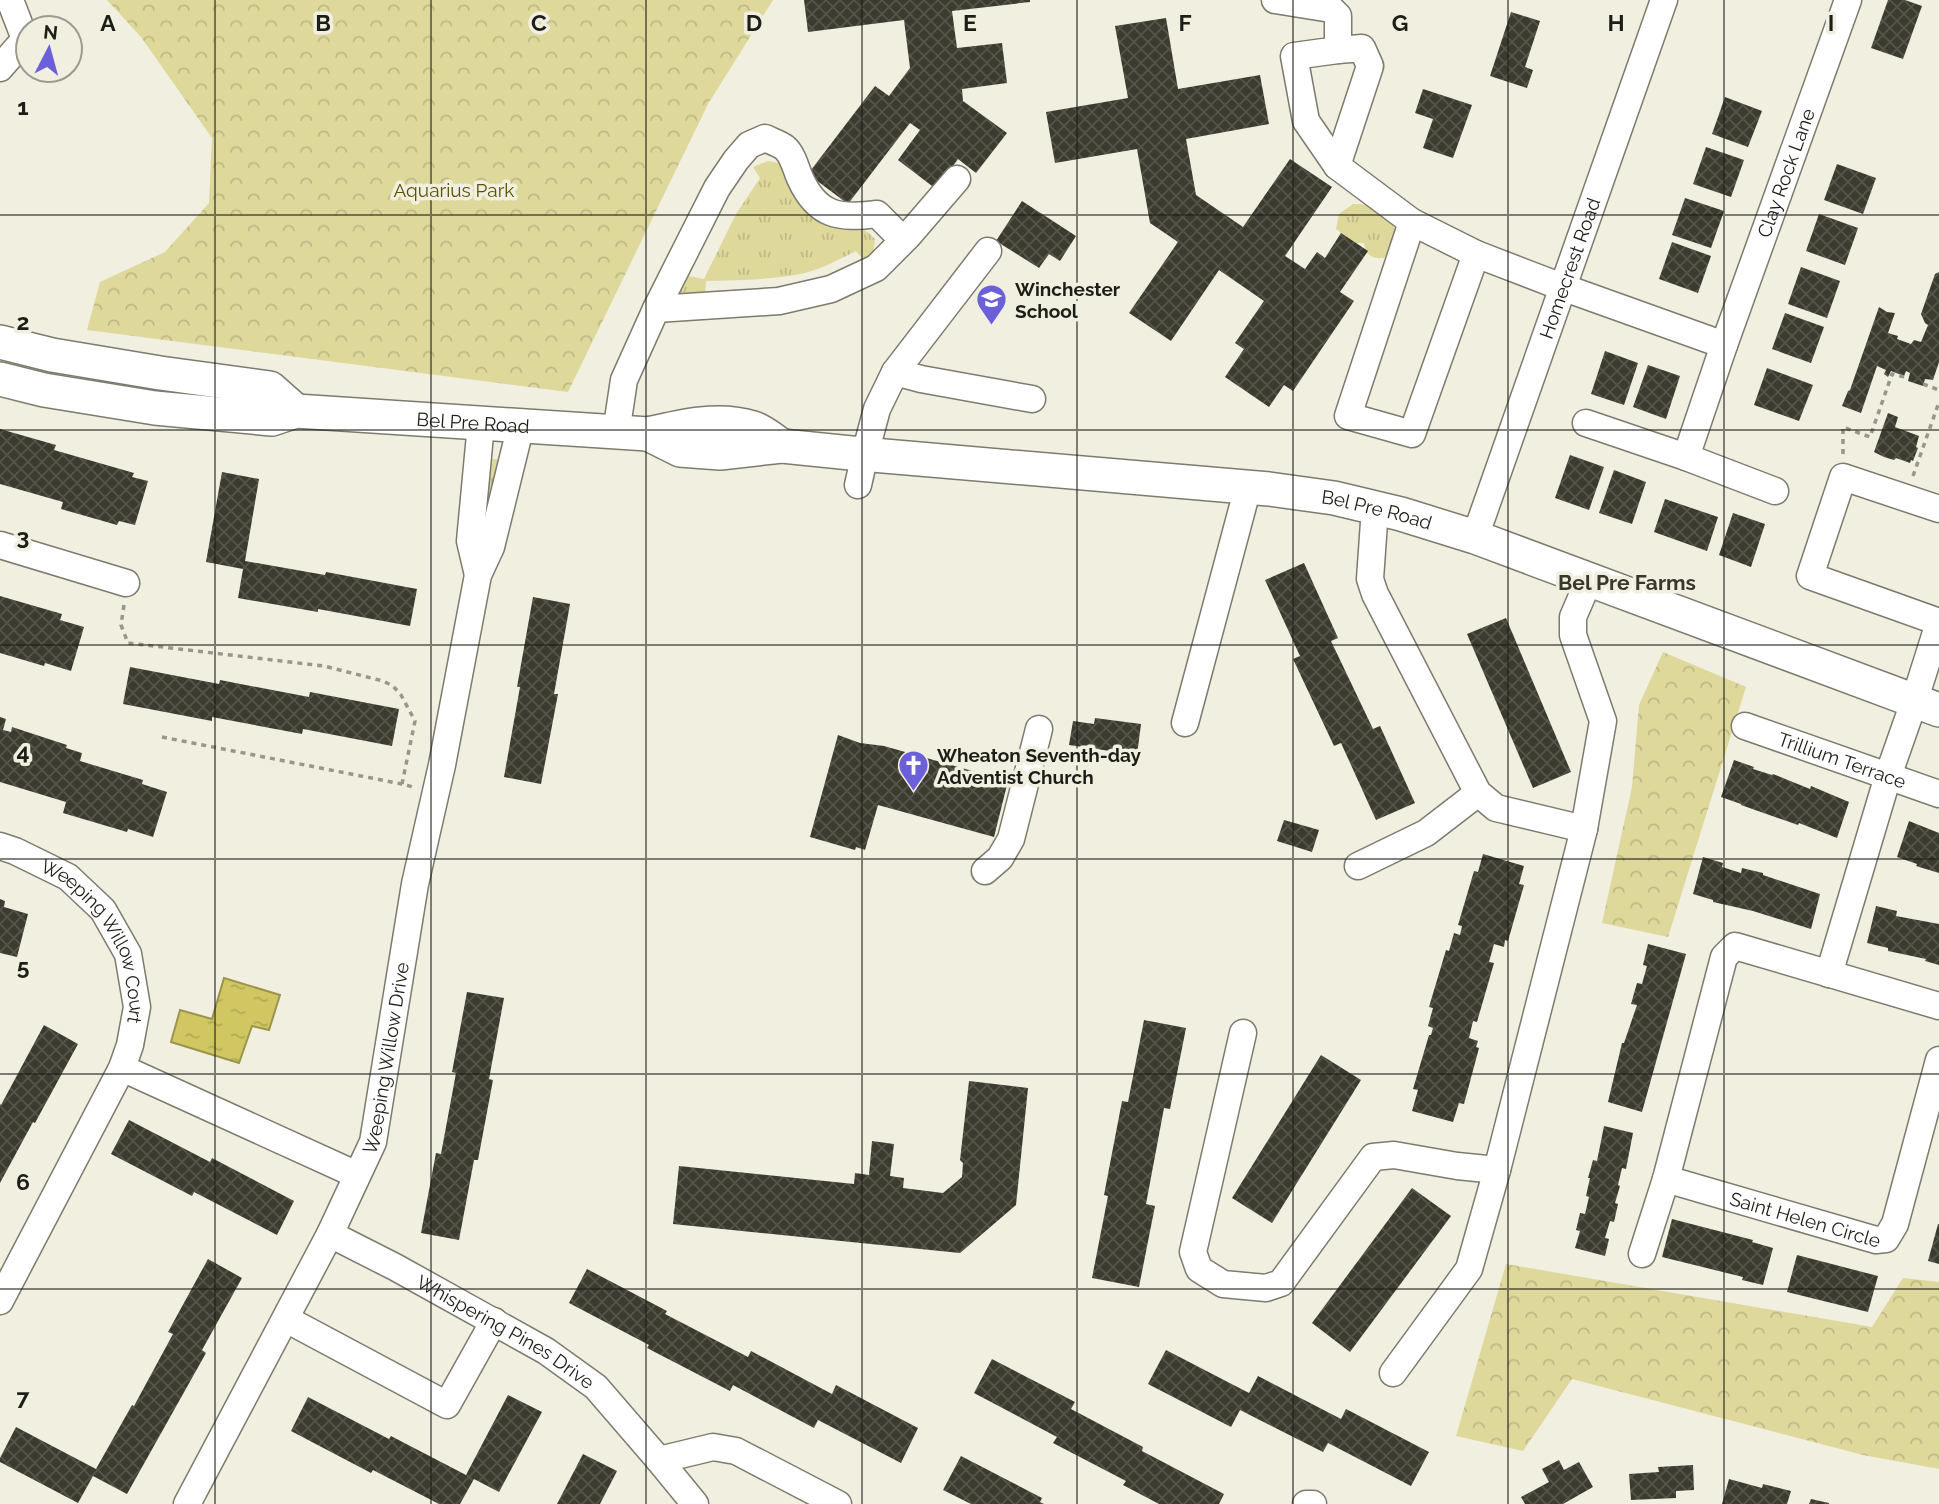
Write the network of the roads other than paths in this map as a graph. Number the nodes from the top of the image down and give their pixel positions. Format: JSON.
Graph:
{"nodes":[{"id":1,"x":10,"y":0,"type":"edge"},
{"id":2,"x":1275,"y":0,"type":"edge"},
{"id":3,"x":1664,"y":0,"type":"edge"},
{"id":4,"x":1847,"y":0,"type":"edge"},
{"id":5,"x":1338,"y":50,"type":"junction"},
{"id":6,"x":0,"y":68,"type":"edge"},
{"id":7,"x":1337,"y":166,"type":"junction"},
{"id":8,"x":957,"y":179,"type":"dead end"},
{"id":9,"x":1412,"y":222,"type":"junction"},
{"id":10,"x":903,"y":240,"type":"junction"},
{"id":11,"x":988,"y":251,"type":"dead end"},
{"id":12,"x":1476,"y":254,"type":"junction"},
{"id":13,"x":1562,"y":288,"type":"junction"},
{"id":14,"x":656,"y":309,"type":"junction"},
{"id":15,"x":0,"y":342,"type":"edge"},
{"id":16,"x":1724,"y":345,"type":"junction"},
{"id":17,"x":895,"y":372,"type":"junction"},
{"id":18,"x":0,"y":379,"type":"edge"},
{"id":19,"x":1032,"y":399,"type":"dead end"},
{"id":20,"x":296,"y":411,"type":"junction"},
{"id":21,"x":1586,"y":423,"type":"dead end"},
{"id":22,"x":481,"y":424,"type":"junction"},
{"id":23,"x":521,"y":425,"type":"junction"},
{"id":24,"x":632,"y":433,"type":"junction"},
{"id":25,"x":1686,"y":457,"type":"junction"},
{"id":26,"x":861,"y":469,"type":"junction"},
{"id":27,"x":1248,"y":487,"type":"junction"},
{"id":28,"x":1775,"y":491,"type":"dead end"},
{"id":29,"x":1376,"y":508,"type":"junction"},
{"id":30,"x":1939,"y":509,"type":"edge"},
{"id":31,"x":1475,"y":537,"type":"junction"},
{"id":32,"x":0,"y":545,"type":"edge"},
{"id":33,"x":478,"y":575,"type":"junction"},
{"id":34,"x":1589,"y":580,"type":"junction"},
{"id":35,"x":124,"y":583,"type":"road end"},
{"id":36,"x":1939,"y":623,"type":"edge"},
{"id":37,"x":1927,"y":706,"type":"edge"},
{"id":38,"x":1185,"y":723,"type":"dead end"},
{"id":39,"x":1745,"y":726,"type":"dead end"},
{"id":40,"x":1039,"y":729,"type":"dead end"},
{"id":41,"x":1888,"y":776,"type":"junction"},
{"id":42,"x":1479,"y":793,"type":"junction"},
{"id":43,"x":1939,"y":794,"type":"edge"},
{"id":44,"x":1584,"y":829,"type":"junction"},
{"id":45,"x":0,"y":846,"type":"edge"},
{"id":46,"x":1357,"y":866,"type":"dead end"},
{"id":47,"x":985,"y":871,"type":"dead end"},
{"id":48,"x":1829,"y":974,"type":"junction"},
{"id":49,"x":1939,"y":1006,"type":"edge"},
{"id":50,"x":1243,"y":1033,"type":"dead end"},
{"id":51,"x":1939,"y":1060,"type":"edge"},
{"id":52,"x":122,"y":1068,"type":"junction"},
{"id":53,"x":1497,"y":1170,"type":"junction"},
{"id":54,"x":358,"y":1175,"type":"junction"},
{"id":55,"x":1666,"y":1179,"type":"junction"},
{"id":56,"x":330,"y":1234,"type":"junction"},
{"id":57,"x":1643,"y":1254,"type":"dead end"},
{"id":58,"x":0,"y":1301,"type":"edge"},
{"id":59,"x":286,"y":1319,"type":"junction"},
{"id":60,"x":494,"y":1321,"type":"junction"},
{"id":61,"x":1393,"y":1373,"type":"dead end"},
{"id":62,"x":659,"y":1460,"type":"junction"},
{"id":63,"x":187,"y":1504,"type":"edge"},
{"id":64,"x":695,"y":1504,"type":"edge"},
{"id":65,"x":838,"y":1504,"type":"edge"},
{"id":66,"x":1306,"y":1504,"type":"edge"},
{"id":67,"x":1314,"y":1504,"type":"edge"}],
"edges":[{"from":1,"to":6,"type":"street"},
{"from":2,"to":5,"type":"street"},
{"from":3,"to":13,"type":"street","name":"Homecrest Road"},
{"from":4,"to":16,"type":"street","name":"Clay Rock Lane"},
{"from":5,"to":7,"type":"street"},
{"from":5,"to":7,"type":"street"},
{"from":7,"to":9,"type":"street"},
{"from":8,"to":10,"type":"street"},
{"from":9,"to":12,"type":"street"},
{"from":9,"to":12,"type":"street"},
{"from":10,"to":14,"type":"street"},
{"from":10,"to":14,"type":"street"},
{"from":11,"to":17,"type":"street"},
{"from":12,"to":13,"type":"street"},
{"from":13,"to":16,"type":"street"},
{"from":13,"to":31,"type":"street","name":"Homecrest Road"},
{"from":14,"to":24,"type":"street"},
{"from":15,"to":20,"type":"main road"},
{"from":16,"to":25,"type":"street","name":"Clay Rock Lane"},
{"from":17,"to":19,"type":"street"},
{"from":17,"to":26,"type":"street"},
{"from":18,"to":20,"type":"main road","name":"Bel Pre Road"},
{"from":20,"to":22,"type":"main road","name":"Bel Pre Road"},
{"from":21,"to":25,"type":"street"},
{"from":22,"to":23,"type":"main road","name":"Bel Pre Road"},
{"from":22,"to":33,"type":"street","name":"Weeping Willow Drive"},
{"from":23,"to":24,"type":"main road","name":"Bel Pre Road"},
{"from":23,"to":33,"type":"street","name":"Weeping Willow Drive"},
{"from":24,"to":26,"type":"main road","name":"Bel Pre Road"},
{"from":25,"to":28,"type":"street"},
{"from":26,"to":27,"type":"main road","name":"Bel Pre Road"},
{"from":27,"to":29,"type":"main road","name":"Bel Pre Road"},
{"from":27,"to":38,"type":"street"},
{"from":29,"to":31,"type":"main road","name":"Bel Pre Road"},
{"from":29,"to":42,"type":"street"},
{"from":30,"to":36,"type":"street"},
{"from":31,"to":34,"type":"main road","name":"Bel Pre Road"},
{"from":32,"to":35,"type":"street"},
{"from":33,"to":54,"type":"street","name":"Weeping Willow Drive"},
{"from":34,"to":37,"type":"main road","name":"Bel Pre Road"},
{"from":34,"to":44,"type":"street"},
{"from":36,"to":37,"type":"street"},
{"from":37,"to":41,"type":"street"},
{"from":39,"to":41,"type":"street","name":"Trillium Terrace"},
{"from":40,"to":47,"type":"street"},
{"from":41,"to":43,"type":"street","name":"Trillium Terrace"},
{"from":41,"to":48,"type":"street"},
{"from":42,"to":44,"type":"street"},
{"from":42,"to":46,"type":"street"},
{"from":44,"to":53,"type":"street"},
{"from":45,"to":52,"type":"street","name":"Weeping Willow Court"},
{"from":48,"to":49,"type":"street"},
{"from":48,"to":55,"type":"street"},
{"from":50,"to":53,"type":"street"},
{"from":51,"to":55,"type":"street","name":"Saint Helen Circle"},
{"from":52,"to":54,"type":"street"},
{"from":52,"to":58,"type":"street","name":"Weeping Willow Court"},
{"from":53,"to":61,"type":"street"},
{"from":54,"to":56,"type":"street","name":"Weeping Willow Drive"},
{"from":55,"to":57,"type":"street"},
{"from":56,"to":59,"type":"street","name":"Weeping Willow Drive"},
{"from":56,"to":60,"type":"street","name":"Whispering Pines Drive"},
{"from":59,"to":60,"type":"street"},
{"from":59,"to":63,"type":"street","name":"Weeping Willow Drive"},
{"from":60,"to":62,"type":"street","name":"Whispering Pines Drive"},
{"from":62,"to":64,"type":"street","name":"Whispering Pines Drive"},
{"from":62,"to":65,"type":"street"},
{"from":66,"to":67,"type":"street"}]}
